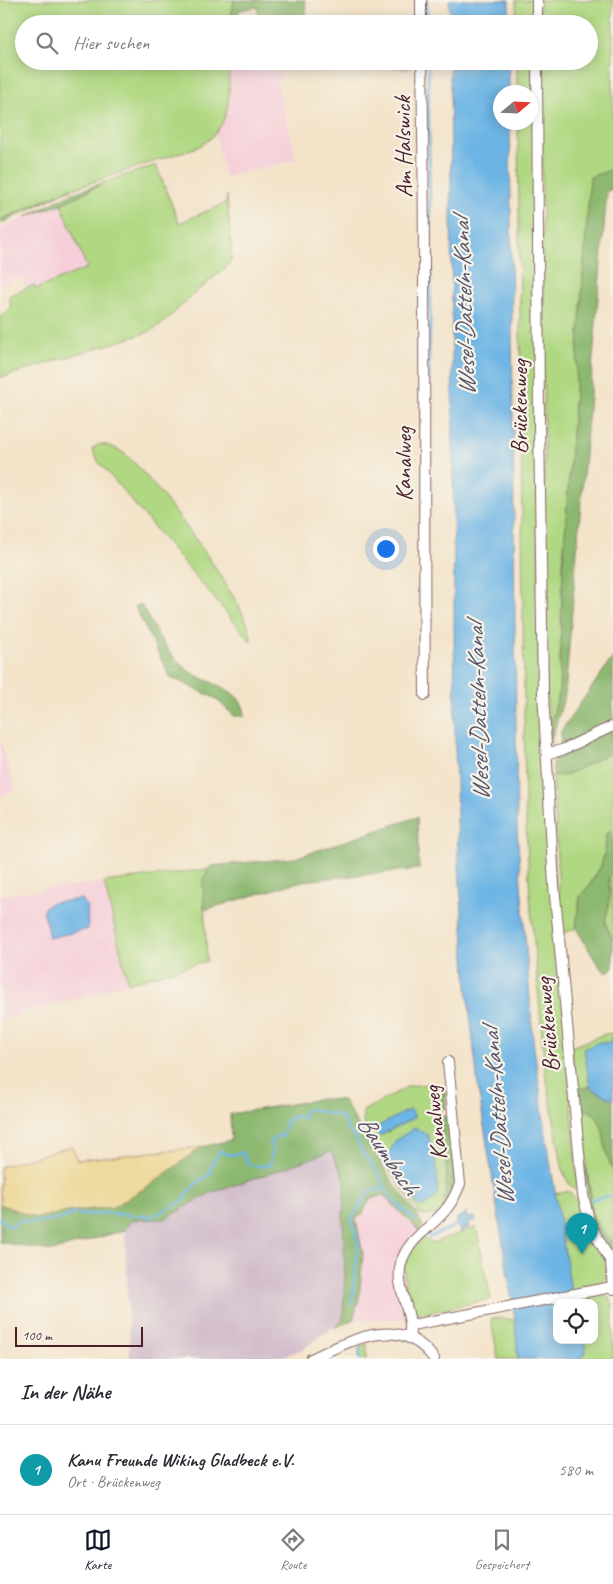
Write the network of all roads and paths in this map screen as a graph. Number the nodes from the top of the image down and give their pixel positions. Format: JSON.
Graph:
{"nodes":[{"id":1,"x":421,"y":0,"type":"edge"},
{"id":2,"x":537,"y":0,"type":"edge"},
{"id":3,"x":421,"y":15,"type":"edge"},
{"id":4,"x":537,"y":15,"type":"edge"},
{"id":5,"x":422,"y":70,"type":"edge"},
{"id":6,"x":537,"y":70,"type":"edge"},
{"id":7,"x":424,"y":233,"type":"joint"},
{"id":8,"x":425,"y":695,"type":"dead end"},
{"id":9,"x":613,"y":726,"type":"edge"},
{"id":10,"x":548,"y":753,"type":"junction"},
{"id":11,"x":448,"y":1062,"type":"dead end"},
{"id":12,"x":613,"y":1288,"type":"edge"},
{"id":13,"x":412,"y":1325,"type":"junction"},
{"id":14,"x":408,"y":1338,"type":"junction"},
{"id":15,"x":312,"y":1359,"type":"edge"},
{"id":16,"x":434,"y":1359,"type":"edge"}],
"edges":[{"from":1,"to":3,"type":"street"},
{"from":2,"to":4,"type":"street"},
{"from":5,"to":7,"type":"street","name":"Am Halswick"},
{"from":6,"to":10,"type":"street","name":"Brückenweg"},
{"from":7,"to":8,"type":"street","name":"Kanalweg"},
{"from":9,"to":10,"type":"street"},
{"from":10,"to":12,"type":"street","name":"Brückenweg"},
{"from":11,"to":13,"type":"street","name":"Kanalweg"},
{"from":12,"to":13,"type":"street","name":"Brückenweg"},
{"from":13,"to":14,"type":"street"},
{"from":14,"to":15,"type":"street"},
{"from":14,"to":16,"type":"street"}]}
